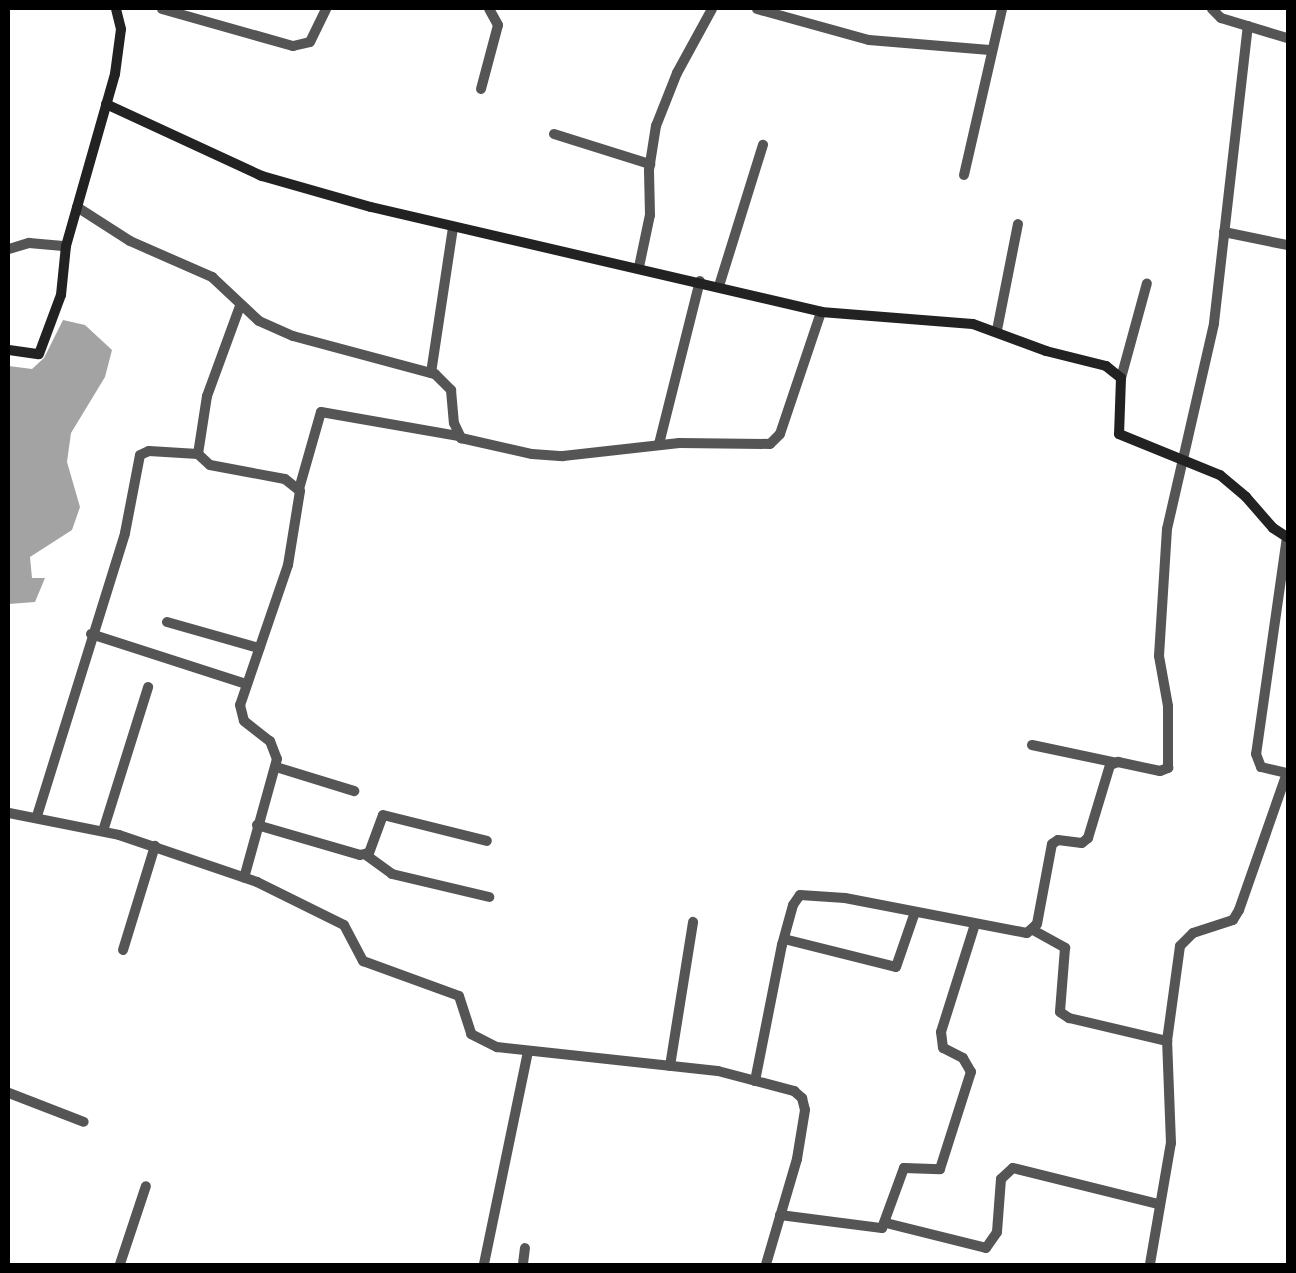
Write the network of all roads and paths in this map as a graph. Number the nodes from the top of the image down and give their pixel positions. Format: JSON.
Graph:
{"nodes":[{"id":1,"x":116,"y":9,"type":"edge"},
{"id":2,"x":162,"y":9,"type":"edge"},
{"id":3,"x":326,"y":9,"type":"edge"},
{"id":4,"x":489,"y":9,"type":"edge"},
{"id":5,"x":712,"y":9,"type":"edge"},
{"id":6,"x":757,"y":9,"type":"edge"},
{"id":7,"x":1002,"y":9,"type":"edge"},
{"id":8,"x":1212,"y":9,"type":"edge"},
{"id":9,"x":1248,"y":26,"type":"junction"},
{"id":10,"x":1287,"y":38,"type":"edge"},
{"id":11,"x":990,"y":50,"type":"junction"},
{"id":12,"x":481,"y":89,"type":"dead end"},
{"id":13,"x":106,"y":104,"type":"junction"},
{"id":14,"x":554,"y":134,"type":"dead end"},
{"id":15,"x":763,"y":145,"type":"dead end"},
{"id":16,"x":650,"y":164,"type":"junction"},
{"id":17,"x":964,"y":174,"type":"dead end"},
{"id":18,"x":76,"y":207,"type":"junction"},
{"id":19,"x":1018,"y":224,"type":"dead end"},
{"id":20,"x":453,"y":228,"type":"junction"},
{"id":21,"x":1224,"y":232,"type":"junction"},
{"id":22,"x":1287,"y":245,"type":"edge"},
{"id":23,"x":66,"y":246,"type":"junction"},
{"id":24,"x":9,"y":248,"type":"edge"},
{"id":25,"x":639,"y":267,"type":"junction"},
{"id":26,"x":700,"y":281,"type":"junction"},
{"id":27,"x":1147,"y":283,"type":"dead end"},
{"id":28,"x":719,"y":286,"type":"junction"},
{"id":29,"x":240,"y":306,"type":"junction"},
{"id":30,"x":821,"y":312,"type":"junction"},
{"id":31,"x":997,"y":330,"type":"junction"},
{"id":32,"x":9,"y":350,"type":"edge"},
{"id":33,"x":430,"y":373,"type":"junction"},
{"id":34,"x":1121,"y":378,"type":"junction"},
{"id":35,"x":459,"y":436,"type":"junction"},
{"id":36,"x":659,"y":444,"type":"junction"},
{"id":37,"x":198,"y":454,"type":"junction"},
{"id":38,"x":1182,"y":458,"type":"junction"},
{"id":39,"x":299,"y":489,"type":"junction"},
{"id":40,"x":1287,"y":537,"type":"edge"},
{"id":41,"x":167,"y":622,"type":"dead end"},
{"id":42,"x":91,"y":634,"type":"junction"},
{"id":43,"x":259,"y":648,"type":"junction"},
{"id":44,"x":246,"y":684,"type":"junction"},
{"id":45,"x":148,"y":687,"type":"dead end"},
{"id":46,"x":1032,"y":745,"type":"dead end"},
{"id":47,"x":1113,"y":762,"type":"junction"},
{"id":48,"x":276,"y":766,"type":"junction"},
{"id":49,"x":1287,"y":773,"type":"edge"},
{"id":50,"x":354,"y":791,"type":"dead end"},
{"id":51,"x":9,"y":813,"type":"edge"},
{"id":52,"x":37,"y":816,"type":"junction"},
{"id":53,"x":256,"y":825,"type":"junction"},
{"id":54,"x":103,"y":831,"type":"junction"},
{"id":55,"x":487,"y":841,"type":"dead end"},
{"id":56,"x":155,"y":846,"type":"junction"},
{"id":57,"x":366,"y":855,"type":"junction"},
{"id":58,"x":244,"y":878,"type":"junction"},
{"id":59,"x":489,"y":897,"type":"dead end"},
{"id":60,"x":915,"y":912,"type":"junction"},
{"id":61,"x":693,"y":922,"type":"dead end"},
{"id":62,"x":975,"y":924,"type":"junction"},
{"id":63,"x":1033,"y":930,"type":"junction"},
{"id":64,"x":784,"y":939,"type":"junction"},
{"id":65,"x":122,"y":950,"type":"dead end"},
{"id":66,"x":1167,"y":1041,"type":"junction"},
{"id":67,"x":528,"y":1051,"type":"junction"},
{"id":68,"x":670,"y":1066,"type":"junction"},
{"id":69,"x":755,"y":1080,"type":"junction"},
{"id":70,"x":9,"y":1093,"type":"edge"},
{"id":71,"x":84,"y":1122,"type":"dead end"},
{"id":72,"x":146,"y":1186,"type":"dead end"},
{"id":73,"x":1159,"y":1204,"type":"junction"},
{"id":74,"x":780,"y":1216,"type":"junction"},
{"id":75,"x":886,"y":1223,"type":"junction"},
{"id":76,"x":525,"y":1248,"type":"dead end"},
{"id":77,"x":120,"y":1264,"type":"edge"},
{"id":78,"x":484,"y":1264,"type":"edge"},
{"id":79,"x":523,"y":1264,"type":"edge"},
{"id":80,"x":766,"y":1264,"type":"edge"},
{"id":81,"x":1150,"y":1264,"type":"edge"}],
"edges":[{"from":1,"to":13,"type":"street"},
{"from":2,"to":3,"type":"street"},
{"from":4,"to":12,"type":"street"},
{"from":5,"to":16,"type":"street"},
{"from":6,"to":11,"type":"street"},
{"from":7,"to":11,"type":"street"},
{"from":8,"to":9,"type":"street"},
{"from":9,"to":10,"type":"street"},
{"from":9,"to":21,"type":"street"},
{"from":11,"to":17,"type":"street"},
{"from":13,"to":18,"type":"street"},
{"from":13,"to":20,"type":"street"},
{"from":14,"to":16,"type":"street"},
{"from":15,"to":28,"type":"street"},
{"from":16,"to":25,"type":"street"},
{"from":18,"to":23,"type":"street"},
{"from":18,"to":29,"type":"street"},
{"from":19,"to":31,"type":"street"},
{"from":20,"to":25,"type":"street"},
{"from":20,"to":33,"type":"street"},
{"from":21,"to":22,"type":"street"},
{"from":21,"to":38,"type":"street"},
{"from":23,"to":24,"type":"street"},
{"from":23,"to":32,"type":"street"},
{"from":25,"to":26,"type":"street"},
{"from":26,"to":28,"type":"street"},
{"from":26,"to":36,"type":"street"},
{"from":27,"to":34,"type":"street"},
{"from":28,"to":30,"type":"street"},
{"from":29,"to":33,"type":"street"},
{"from":29,"to":37,"type":"street"},
{"from":30,"to":31,"type":"street"},
{"from":30,"to":36,"type":"street"},
{"from":31,"to":34,"type":"street"},
{"from":33,"to":35,"type":"street"},
{"from":34,"to":38,"type":"street"},
{"from":35,"to":36,"type":"street"},
{"from":35,"to":39,"type":"street"},
{"from":37,"to":39,"type":"street"},
{"from":37,"to":42,"type":"street"},
{"from":38,"to":40,"type":"street"},
{"from":38,"to":47,"type":"street"},
{"from":39,"to":43,"type":"street"},
{"from":40,"to":49,"type":"street"},
{"from":41,"to":43,"type":"street"},
{"from":42,"to":44,"type":"street"},
{"from":42,"to":52,"type":"street"},
{"from":43,"to":44,"type":"street"},
{"from":44,"to":48,"type":"street"},
{"from":45,"to":54,"type":"street"},
{"from":46,"to":47,"type":"street"},
{"from":47,"to":63,"type":"street"},
{"from":48,"to":50,"type":"street"},
{"from":48,"to":53,"type":"street"},
{"from":49,"to":66,"type":"street"},
{"from":51,"to":52,"type":"street"},
{"from":52,"to":54,"type":"street"},
{"from":53,"to":57,"type":"street"},
{"from":53,"to":58,"type":"street"},
{"from":54,"to":56,"type":"street"},
{"from":55,"to":57,"type":"street"},
{"from":56,"to":58,"type":"street"},
{"from":56,"to":65,"type":"street"},
{"from":57,"to":59,"type":"street"},
{"from":58,"to":67,"type":"street"},
{"from":60,"to":62,"type":"street"},
{"from":60,"to":64,"type":"street"},
{"from":60,"to":64,"type":"street"},
{"from":61,"to":68,"type":"street"},
{"from":62,"to":63,"type":"street"},
{"from":62,"to":75,"type":"street"},
{"from":63,"to":66,"type":"street"},
{"from":64,"to":69,"type":"street"},
{"from":66,"to":73,"type":"street"},
{"from":67,"to":68,"type":"street"},
{"from":67,"to":78,"type":"street"},
{"from":68,"to":69,"type":"street"},
{"from":69,"to":74,"type":"street"},
{"from":70,"to":71,"type":"street"},
{"from":72,"to":77,"type":"street"},
{"from":73,"to":75,"type":"street"},
{"from":73,"to":81,"type":"street"},
{"from":74,"to":75,"type":"street"},
{"from":74,"to":80,"type":"street"},
{"from":76,"to":79,"type":"street"}]}
